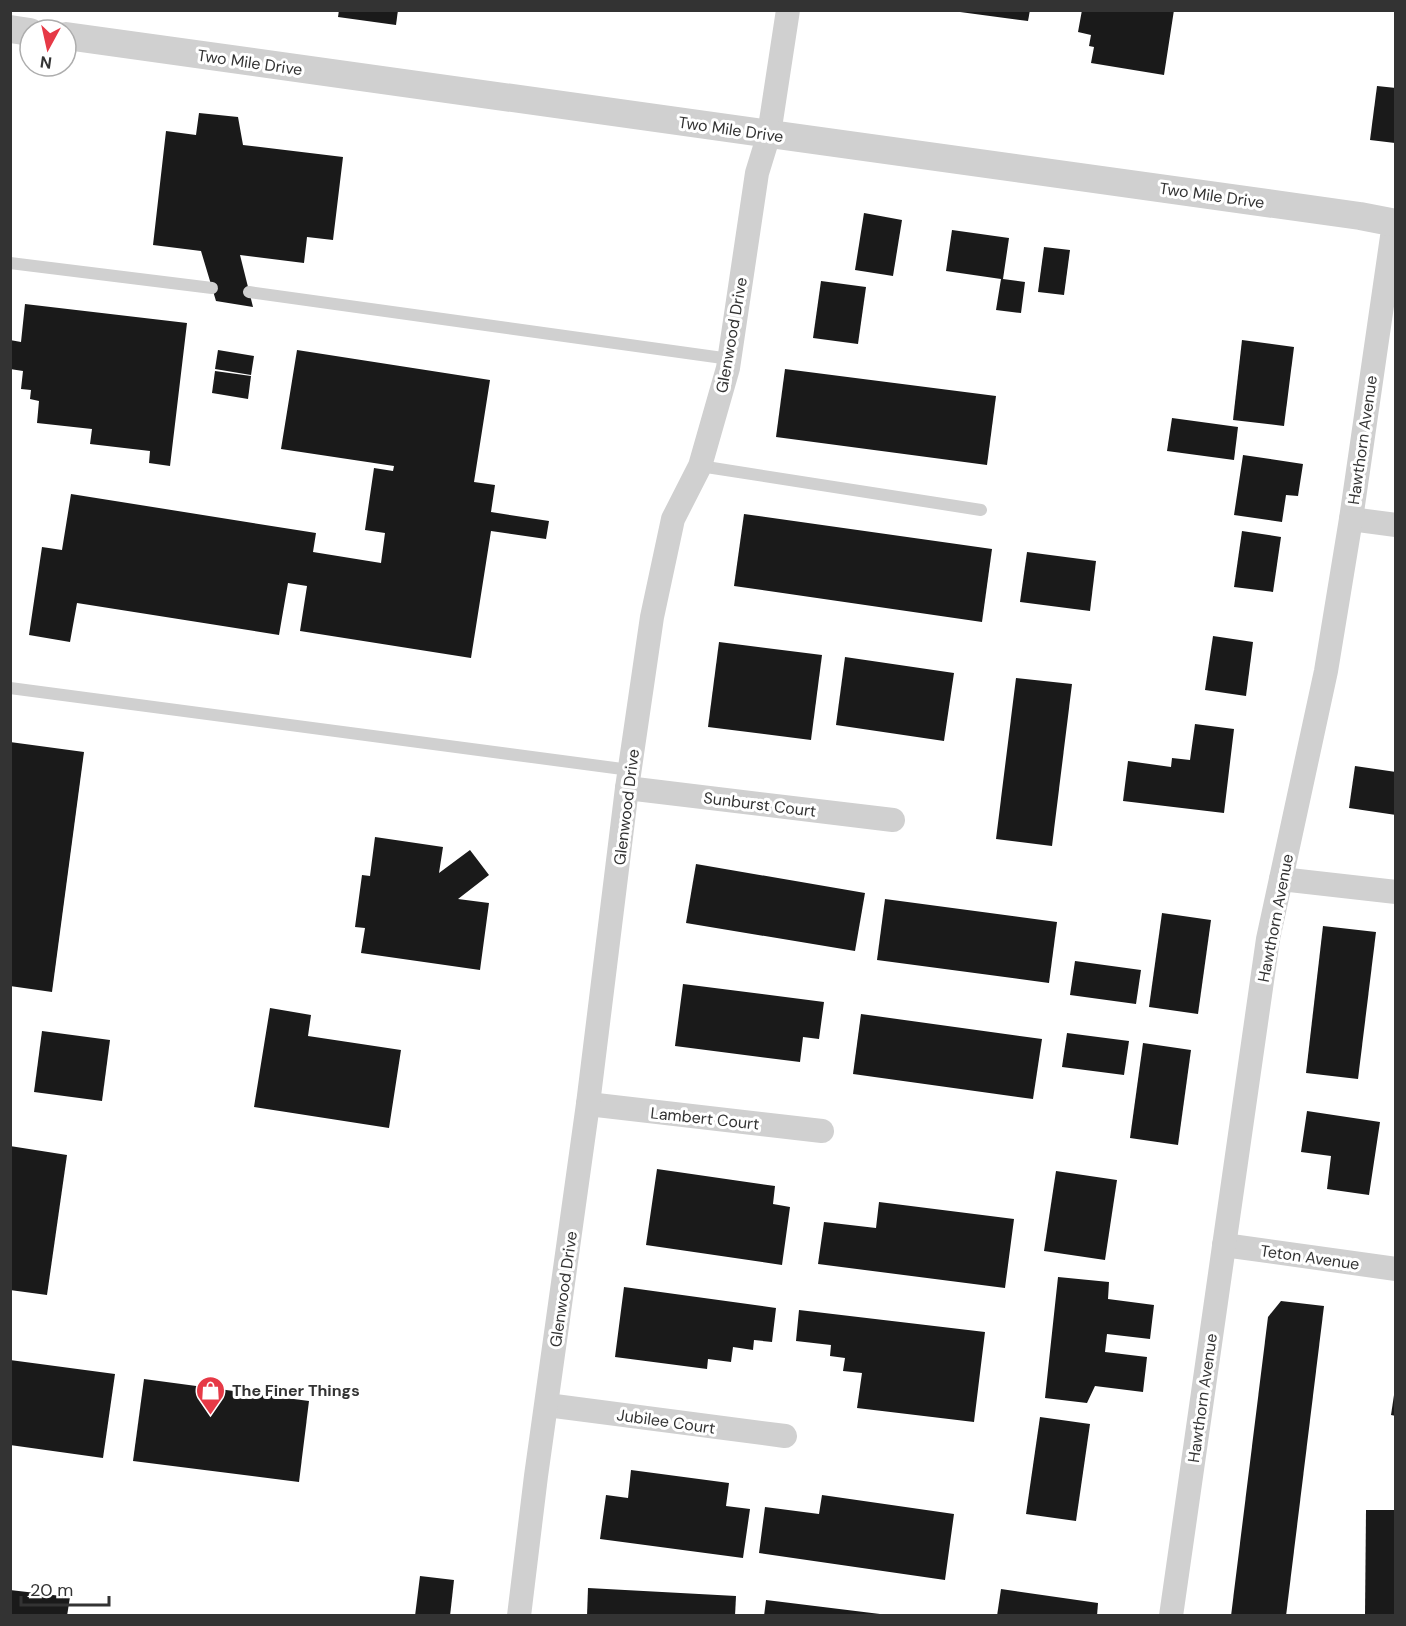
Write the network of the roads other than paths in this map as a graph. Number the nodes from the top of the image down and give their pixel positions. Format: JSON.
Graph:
{"nodes":[{"id":1,"x":788,"y":10,"type":"edge"},
{"id":2,"x":78,"y":38,"type":"edge"},
{"id":3,"x":769,"y":134,"type":"junction"},
{"id":4,"x":1395,"y":223,"type":"edge"},
{"id":5,"x":10,"y":263,"type":"edge"},
{"id":6,"x":212,"y":288,"type":"dead end"},
{"id":7,"x":249,"y":292,"type":"dead end"},
{"id":8,"x":730,"y":359,"type":"junction"},
{"id":9,"x":700,"y":466,"type":"junction"},
{"id":10,"x":981,"y":510,"type":"dead end"},
{"id":11,"x":1351,"y":519,"type":"junction"},
{"id":12,"x":1395,"y":525,"type":"edge"},
{"id":13,"x":10,"y":688,"type":"edge"},
{"id":14,"x":629,"y":779,"type":"junction"},
{"id":15,"x":893,"y":820,"type":"dead end"},
{"id":16,"x":1281,"y":879,"type":"junction"},
{"id":17,"x":1395,"y":892,"type":"edge"},
{"id":18,"x":588,"y":1104,"type":"junction"},
{"id":19,"x":822,"y":1131,"type":"dead end"},
{"id":20,"x":1224,"y":1245,"type":"junction"},
{"id":21,"x":1395,"y":1269,"type":"edge"},
{"id":22,"x":547,"y":1405,"type":"junction"},
{"id":23,"x":785,"y":1436,"type":"dead end"},
{"id":24,"x":519,"y":1616,"type":"edge"},
{"id":25,"x":1172,"y":1616,"type":"edge"}],
"edges":[{"from":1,"to":3,"type":"street","name":"Glenwood Drive"},
{"from":2,"to":3,"type":"street","name":"Two Mile Drive"},
{"from":3,"to":4,"type":"street","name":"Two Mile Drive"},
{"from":3,"to":8,"type":"street","name":"Glenwood Drive"},
{"from":4,"to":11,"type":"street","name":"Hawthorn Avenue"},
{"from":5,"to":6,"type":"lane"},
{"from":7,"to":8,"type":"lane"},
{"from":8,"to":9,"type":"street","name":"Glenwood Drive"},
{"from":9,"to":10,"type":"lane"},
{"from":9,"to":14,"type":"street","name":"Glenwood Drive"},
{"from":11,"to":12,"type":"street"},
{"from":11,"to":16,"type":"street","name":"Hawthorn Avenue"},
{"from":13,"to":14,"type":"lane"},
{"from":14,"to":15,"type":"street","name":"Sunburst Court"},
{"from":14,"to":18,"type":"street","name":"Glenwood Drive"},
{"from":16,"to":17,"type":"street"},
{"from":16,"to":20,"type":"street","name":"Hawthorn Avenue"},
{"from":18,"to":19,"type":"street","name":"Lambert Court"},
{"from":18,"to":22,"type":"street","name":"Glenwood Drive"},
{"from":20,"to":21,"type":"street","name":"Teton Avenue"},
{"from":20,"to":25,"type":"street","name":"Hawthorn Avenue"},
{"from":22,"to":23,"type":"street","name":"Jubilee Court"},
{"from":22,"to":24,"type":"street","name":"Glenwood Drive"}]}
